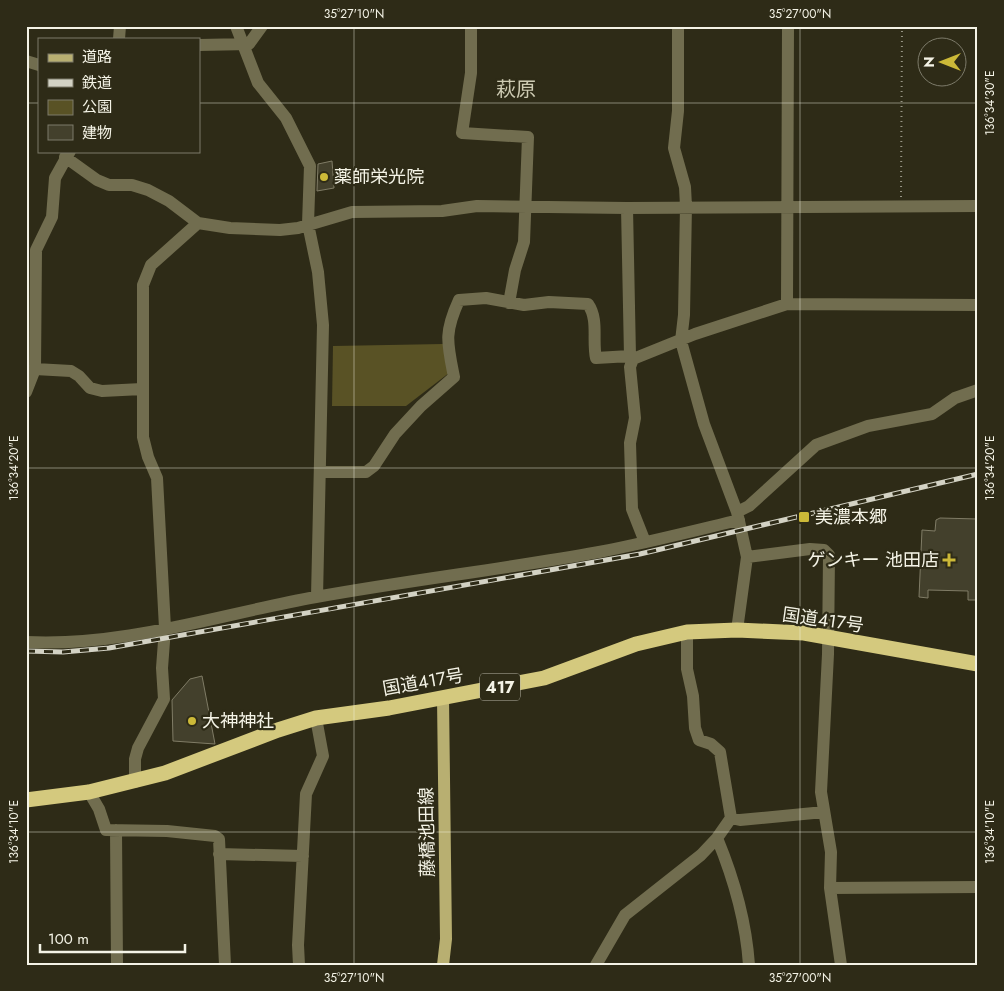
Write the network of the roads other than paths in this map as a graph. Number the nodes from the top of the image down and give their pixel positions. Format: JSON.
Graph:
{"nodes":[{"id":1,"x":236,"y":26,"type":"edge"},
{"id":2,"x":262,"y":26,"type":"edge"},
{"id":3,"x":471,"y":26,"type":"edge"},
{"id":4,"x":678,"y":26,"type":"edge"},
{"id":5,"x":788,"y":26,"type":"edge"},
{"id":6,"x":200,"y":45,"type":"edge"},
{"id":7,"x":242,"y":45,"type":"junction"},
{"id":8,"x":26,"y":61,"type":"edge"},
{"id":9,"x":38,"y":65,"type":"edge"},
{"id":10,"x":67,"y":154,"type":"edge"},
{"id":11,"x":526,"y":206,"type":"junction"},
{"id":12,"x":686,"y":206,"type":"junction"},
{"id":13,"x":786,"y":206,"type":"junction"},
{"id":14,"x":978,"y":206,"type":"edge"},
{"id":15,"x":627,"y":208,"type":"junction"},
{"id":16,"x":198,"y":223,"type":"junction"},
{"id":17,"x":308,"y":224,"type":"junction"},
{"id":18,"x":509,"y":303,"type":"junction"},
{"id":19,"x":787,"y":304,"type":"junction"},
{"id":20,"x":978,"y":305,"type":"edge"},
{"id":21,"x":681,"y":341,"type":"junction"},
{"id":22,"x":631,"y":358,"type":"junction"},
{"id":23,"x":35,"y":368,"type":"junction"},
{"id":24,"x":142,"y":389,"type":"junction"},
{"id":25,"x":978,"y":390,"type":"edge"},
{"id":26,"x":26,"y":392,"type":"edge"},
{"id":27,"x":320,"y":472,"type":"junction"},
{"id":28,"x":738,"y":516,"type":"junction"},
{"id":29,"x":645,"y":542,"type":"junction"},
{"id":30,"x":747,"y":557,"type":"junction"},
{"id":31,"x":317,"y":597,"type":"junction"},
{"id":32,"x":165,"y":628,"type":"junction"},
{"id":33,"x":737,"y":630,"type":"junction"},
{"id":34,"x":687,"y":632,"type":"junction"},
{"id":35,"x":829,"y":638,"type":"junction"},
{"id":36,"x":26,"y":642,"type":"edge"},
{"id":37,"x":978,"y":664,"type":"edge"},
{"id":38,"x":443,"y":698,"type":"junction"},
{"id":39,"x":316,"y":718,"type":"junction"},
{"id":40,"x":135,"y":782,"type":"junction"},
{"id":41,"x":89,"y":792,"type":"junction"},
{"id":42,"x":26,"y":800,"type":"edge"},
{"id":43,"x":824,"y":812,"type":"junction"},
{"id":44,"x":731,"y":818,"type":"junction"},
{"id":45,"x":116,"y":830,"type":"junction"},
{"id":46,"x":717,"y":838,"type":"junction"},
{"id":47,"x":220,"y":854,"type":"junction"},
{"id":48,"x":303,"y":856,"type":"junction"},
{"id":49,"x":978,"y":887,"type":"edge"},
{"id":50,"x":830,"y":888,"type":"junction"},
{"id":51,"x":117,"y":965,"type":"edge"},
{"id":52,"x":224,"y":965,"type":"edge"},
{"id":53,"x":299,"y":965,"type":"edge"},
{"id":54,"x":443,"y":965,"type":"edge"},
{"id":55,"x":596,"y":965,"type":"edge"},
{"id":56,"x":749,"y":965,"type":"edge"},
{"id":57,"x":841,"y":965,"type":"edge"}],
"edges":[{"from":1,"to":7,"type":"street"},
{"from":2,"to":7,"type":"street"},
{"from":3,"to":11,"type":"street"},
{"from":4,"to":12,"type":"street"},
{"from":5,"to":13,"type":"street"},
{"from":6,"to":7,"type":"street"},
{"from":7,"to":17,"type":"street"},
{"from":8,"to":9,"type":"street"},
{"from":10,"to":16,"type":"street"},
{"from":10,"to":23,"type":"street"},
{"from":11,"to":15,"type":"street"},
{"from":11,"to":17,"type":"street"},
{"from":11,"to":18,"type":"street"},
{"from":12,"to":13,"type":"street"},
{"from":12,"to":15,"type":"street"},
{"from":12,"to":21,"type":"street"},
{"from":13,"to":14,"type":"street"},
{"from":13,"to":19,"type":"street"},
{"from":15,"to":22,"type":"street"},
{"from":16,"to":17,"type":"street"},
{"from":16,"to":24,"type":"street"},
{"from":17,"to":27,"type":"street"},
{"from":18,"to":22,"type":"street"},
{"from":18,"to":27,"type":"street"},
{"from":19,"to":20,"type":"street"},
{"from":19,"to":21,"type":"street"},
{"from":21,"to":22,"type":"street"},
{"from":21,"to":28,"type":"street"},
{"from":22,"to":29,"type":"street"},
{"from":23,"to":24,"type":"street"},
{"from":23,"to":26,"type":"street"},
{"from":24,"to":32,"type":"street"},
{"from":25,"to":28,"type":"street"},
{"from":27,"to":31,"type":"street"},
{"from":28,"to":29,"type":"street"},
{"from":28,"to":30,"type":"street"},
{"from":29,"to":31,"type":"street"},
{"from":30,"to":33,"type":"street"},
{"from":30,"to":35,"type":"street"},
{"from":31,"to":32,"type":"street"},
{"from":32,"to":36,"type":"street"},
{"from":32,"to":40,"type":"street"},
{"from":33,"to":34,"type":"highway","name":"国道417号","number":"417"},
{"from":33,"to":35,"type":"highway","name":"国道417号","number":"417"},
{"from":34,"to":38,"type":"highway","name":"国道417号","number":"417"},
{"from":34,"to":44,"type":"street"},
{"from":35,"to":37,"type":"highway","name":"国道417号","number":"417"},
{"from":35,"to":43,"type":"street"},
{"from":38,"to":39,"type":"highway","name":"国道417号","number":"417"},
{"from":38,"to":54,"type":"main road","name":"藤橋池田線"},
{"from":39,"to":40,"type":"highway","name":"国道417号","number":"417"},
{"from":39,"to":48,"type":"street"},
{"from":40,"to":41,"type":"highway","name":"国道417号","number":"417"},
{"from":41,"to":42,"type":"highway","name":"国道417号","number":"417"},
{"from":41,"to":45,"type":"street"},
{"from":43,"to":44,"type":"street"},
{"from":43,"to":50,"type":"street"},
{"from":44,"to":46,"type":"street"},
{"from":45,"to":47,"type":"street"},
{"from":45,"to":51,"type":"street"},
{"from":46,"to":55,"type":"street"},
{"from":46,"to":56,"type":"street"},
{"from":47,"to":48,"type":"street"},
{"from":47,"to":52,"type":"street"},
{"from":48,"to":53,"type":"street"},
{"from":49,"to":50,"type":"street"},
{"from":50,"to":57,"type":"street"}]}
